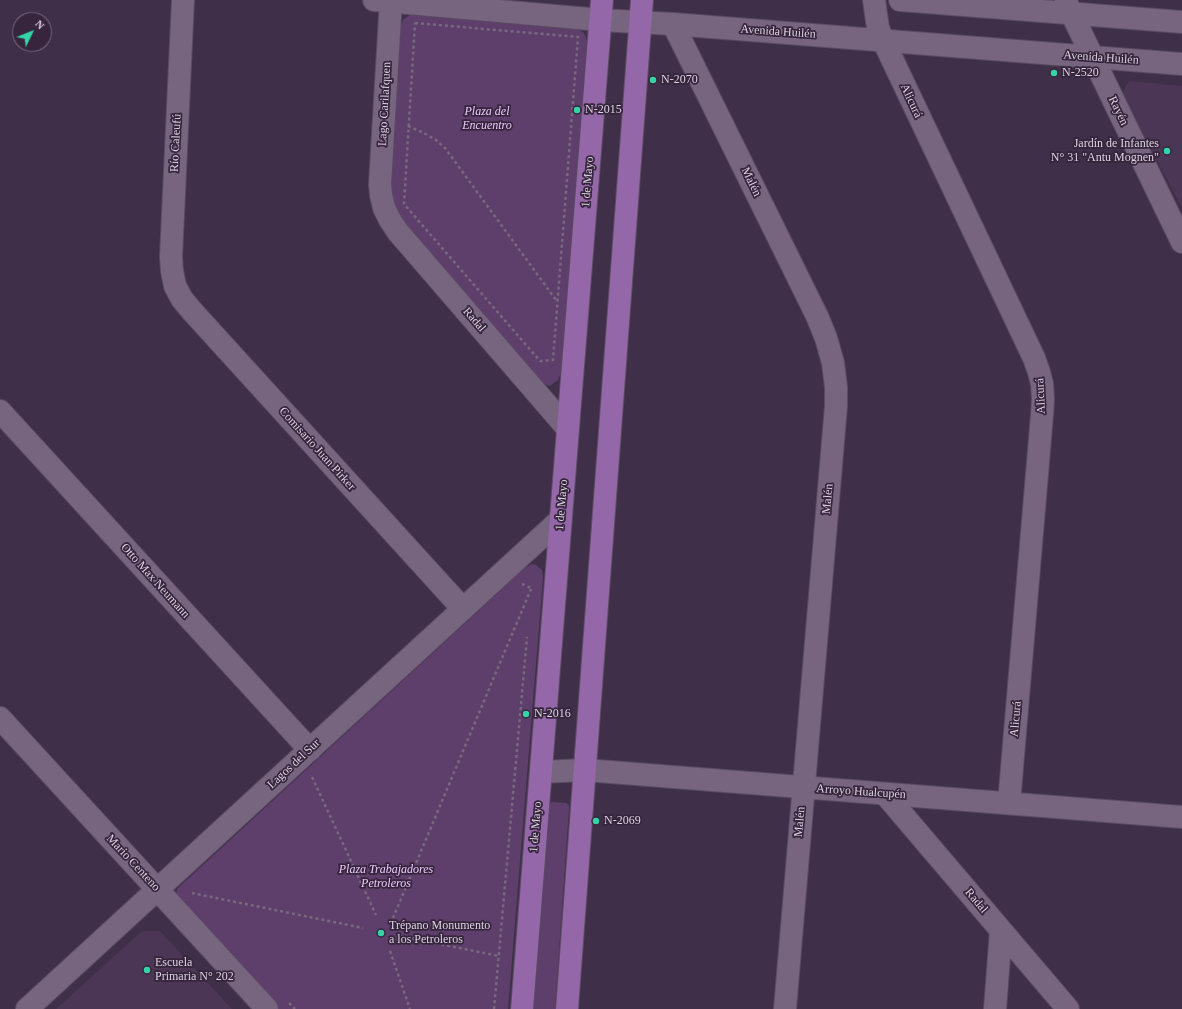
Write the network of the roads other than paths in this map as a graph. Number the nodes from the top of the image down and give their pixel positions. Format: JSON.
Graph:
{"nodes":[{"id":1,"x":183,"y":0,"type":"edge"},
{"id":2,"x":385,"y":0,"type":"edge"},
{"id":3,"x":642,"y":0,"type":"edge"},
{"id":4,"x":874,"y":0,"type":"edge"},
{"id":5,"x":900,"y":0,"type":"edge"},
{"id":6,"x":1068,"y":7,"type":"edge"},
{"id":7,"x":602,"y":10,"type":"edge"},
{"id":8,"x":1182,"y":22,"type":"edge"},
{"id":9,"x":641,"y":23,"type":"junction"},
{"id":10,"x":672,"y":24,"type":"junction"},
{"id":11,"x":882,"y":40,"type":"junction"},
{"id":12,"x":1092,"y":57,"type":"junction"},
{"id":13,"x":1182,"y":64,"type":"edge"},
{"id":14,"x":384,"y":208,"type":"joint"},
{"id":15,"x":1182,"y":242,"type":"edge"},
{"id":16,"x":175,"y":286,"type":"joint"},
{"id":17,"x":0,"y":411,"type":"edge"},
{"id":18,"x":568,"y":428,"type":"junction"},
{"id":19,"x":561,"y":519,"type":"junction"},
{"id":20,"x":463,"y":609,"type":"junction"},
{"id":21,"x":0,"y":718,"type":"edge"},
{"id":22,"x":310,"y":750,"type":"junction"},
{"id":23,"x":585,"y":770,"type":"junction"},
{"id":24,"x":541,"y":772,"type":"junction"},
{"id":25,"x":803,"y":787,"type":"junction"},
{"id":26,"x":885,"y":794,"type":"junction"},
{"id":27,"x":1009,"y":803,"type":"junction"},
{"id":28,"x":1182,"y":817,"type":"edge"},
{"id":29,"x":157,"y":889,"type":"junction"},
{"id":30,"x":1001,"y":931,"type":"junction"},
{"id":31,"x":27,"y":1009,"type":"edge"},
{"id":32,"x":267,"y":1009,"type":"edge"},
{"id":33,"x":522,"y":1009,"type":"edge"},
{"id":34,"x":567,"y":1009,"type":"edge"},
{"id":35,"x":785,"y":1009,"type":"edge"},
{"id":36,"x":995,"y":1009,"type":"edge"},
{"id":37,"x":1068,"y":1009,"type":"edge"}],
"edges":[{"from":1,"to":16,"type":"street","name":"Río Caleufú"},
{"from":2,"to":7,"type":"street","name":"Avenida Huilén"},
{"from":2,"to":14,"type":"street","name":"Lago Carilafquen"},
{"from":3,"to":9,"type":"main road"},
{"from":4,"to":11,"type":"street","name":"Alicurá"},
{"from":5,"to":6,"type":"street"},
{"from":6,"to":8,"type":"street"},
{"from":6,"to":12,"type":"street","name":"Rayén"},
{"from":7,"to":9,"type":"street","name":"Avenida Huilén"},
{"from":7,"to":18,"type":"main road","name":"1 de Mayo"},
{"from":9,"to":10,"type":"street","name":"Avenida Huilén"},
{"from":9,"to":23,"type":"main road"},
{"from":10,"to":11,"type":"street","name":"Avenida Huilén"},
{"from":10,"to":25,"type":"street","name":"Malén"},
{"from":11,"to":12,"type":"street","name":"Avenida Huilén"},
{"from":11,"to":27,"type":"street","name":"Alicurá"},
{"from":12,"to":13,"type":"street","name":"Avenida Huilén"},
{"from":12,"to":15,"type":"street","name":"Rayén"},
{"from":14,"to":18,"type":"street","name":"Radal"},
{"from":16,"to":20,"type":"street","name":"Comisario Juan Pirker"},
{"from":17,"to":22,"type":"street","name":"Otto Max Neumann"},
{"from":18,"to":19,"type":"main road","name":"1 de Mayo"},
{"from":19,"to":20,"type":"street","name":"Lagos del Sur"},
{"from":19,"to":24,"type":"main road","name":"1 de Mayo"},
{"from":20,"to":22,"type":"street","name":"Lagos del Sur"},
{"from":21,"to":29,"type":"street","name":"Mario Centeno"},
{"from":22,"to":29,"type":"street","name":"Lagos del Sur"},
{"from":23,"to":24,"type":"street","name":"Arroyo Hualcupén"},
{"from":23,"to":25,"type":"street","name":"Arroyo Hualcupén"},
{"from":23,"to":34,"type":"main road"},
{"from":24,"to":33,"type":"main road","name":"1 de Mayo"},
{"from":25,"to":26,"type":"street","name":"Arroyo Hualcupén"},
{"from":25,"to":35,"type":"street","name":"Malén"},
{"from":26,"to":27,"type":"street","name":"Arroyo Hualcupén"},
{"from":26,"to":30,"type":"street","name":"Radal"},
{"from":27,"to":28,"type":"street","name":"Arroyo Hualcupén"},
{"from":29,"to":31,"type":"street","name":"Lagos del Sur"},
{"from":29,"to":32,"type":"street","name":"Mario Centeno"},
{"from":30,"to":36,"type":"street"},
{"from":30,"to":37,"type":"street","name":"Radal"}]}
